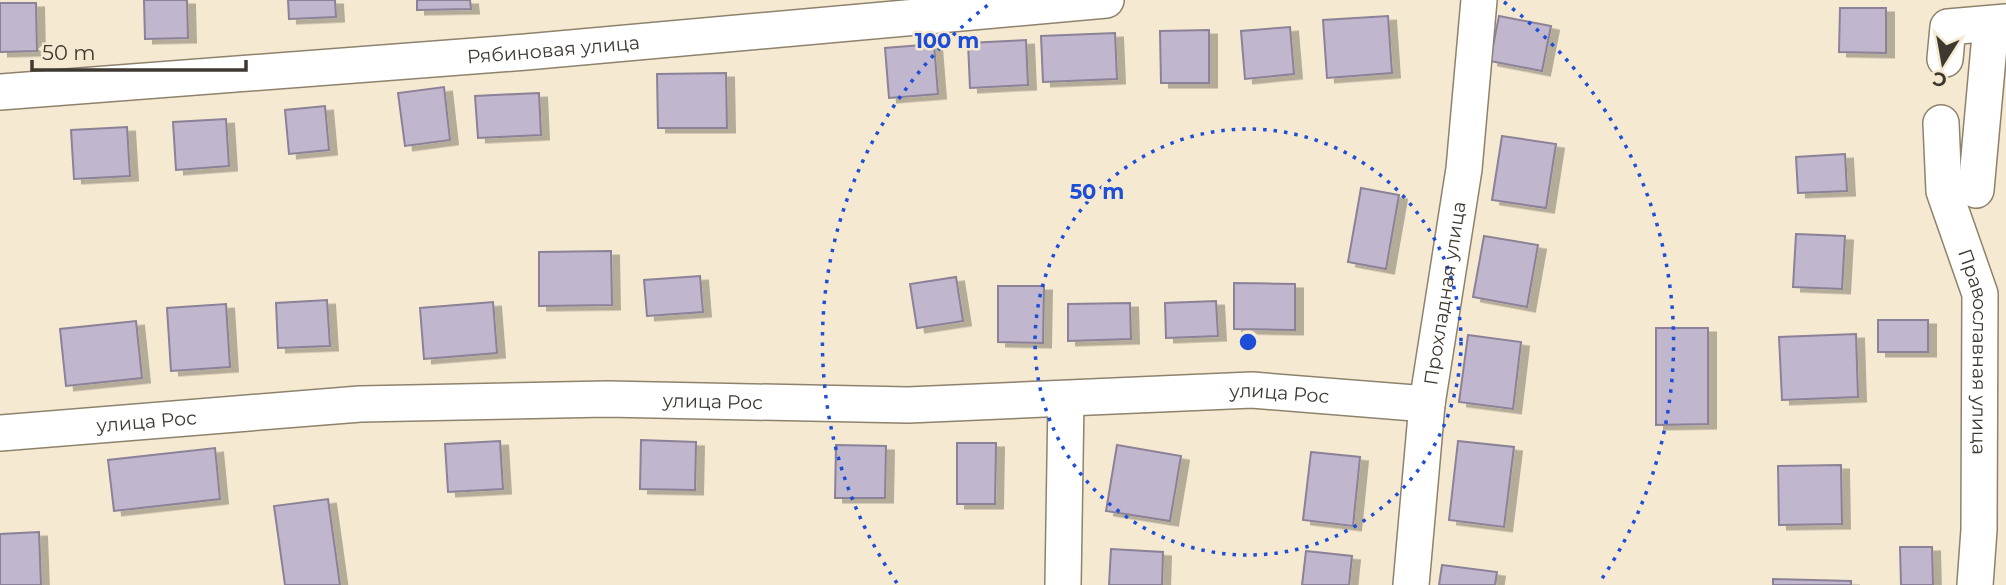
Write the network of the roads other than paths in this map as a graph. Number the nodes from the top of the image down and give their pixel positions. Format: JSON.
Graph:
{"nodes":[{"id":1,"x":1106,"y":0,"type":"edge"},
{"id":2,"x":1479,"y":0,"type":"edge"},
{"id":3,"x":1999,"y":23,"type":"edge"},
{"id":4,"x":1945,"y":59,"type":"dead end"},
{"id":5,"x":0,"y":92,"type":"edge"},
{"id":6,"x":1941,"y":123,"type":"dead end"},
{"id":7,"x":1975,"y":190,"type":"edge"},
{"id":8,"x":1066,"y":399,"type":"junction"},
{"id":9,"x":1427,"y":404,"type":"junction"},
{"id":10,"x":0,"y":433,"type":"edge"},
{"id":11,"x":1063,"y":585,"type":"edge"},
{"id":12,"x":1411,"y":585,"type":"edge"},
{"id":13,"x":1975,"y":585,"type":"edge"}],
"edges":[{"from":1,"to":5,"type":"street","name":"Рябиновая улица"},
{"from":2,"to":9,"type":"street","name":"Прохладная улица"},
{"from":3,"to":4,"type":"street"},
{"from":3,"to":7,"type":"street"},
{"from":6,"to":7,"type":"street","name":"Православная улица"},
{"from":7,"to":13,"type":"street","name":"Православная улица"},
{"from":8,"to":9,"type":"street","name":"улица Рос"},
{"from":8,"to":10,"type":"street","name":"улица Рос"},
{"from":8,"to":11,"type":"street"},
{"from":9,"to":12,"type":"street","name":"Прохладная улица"}]}
